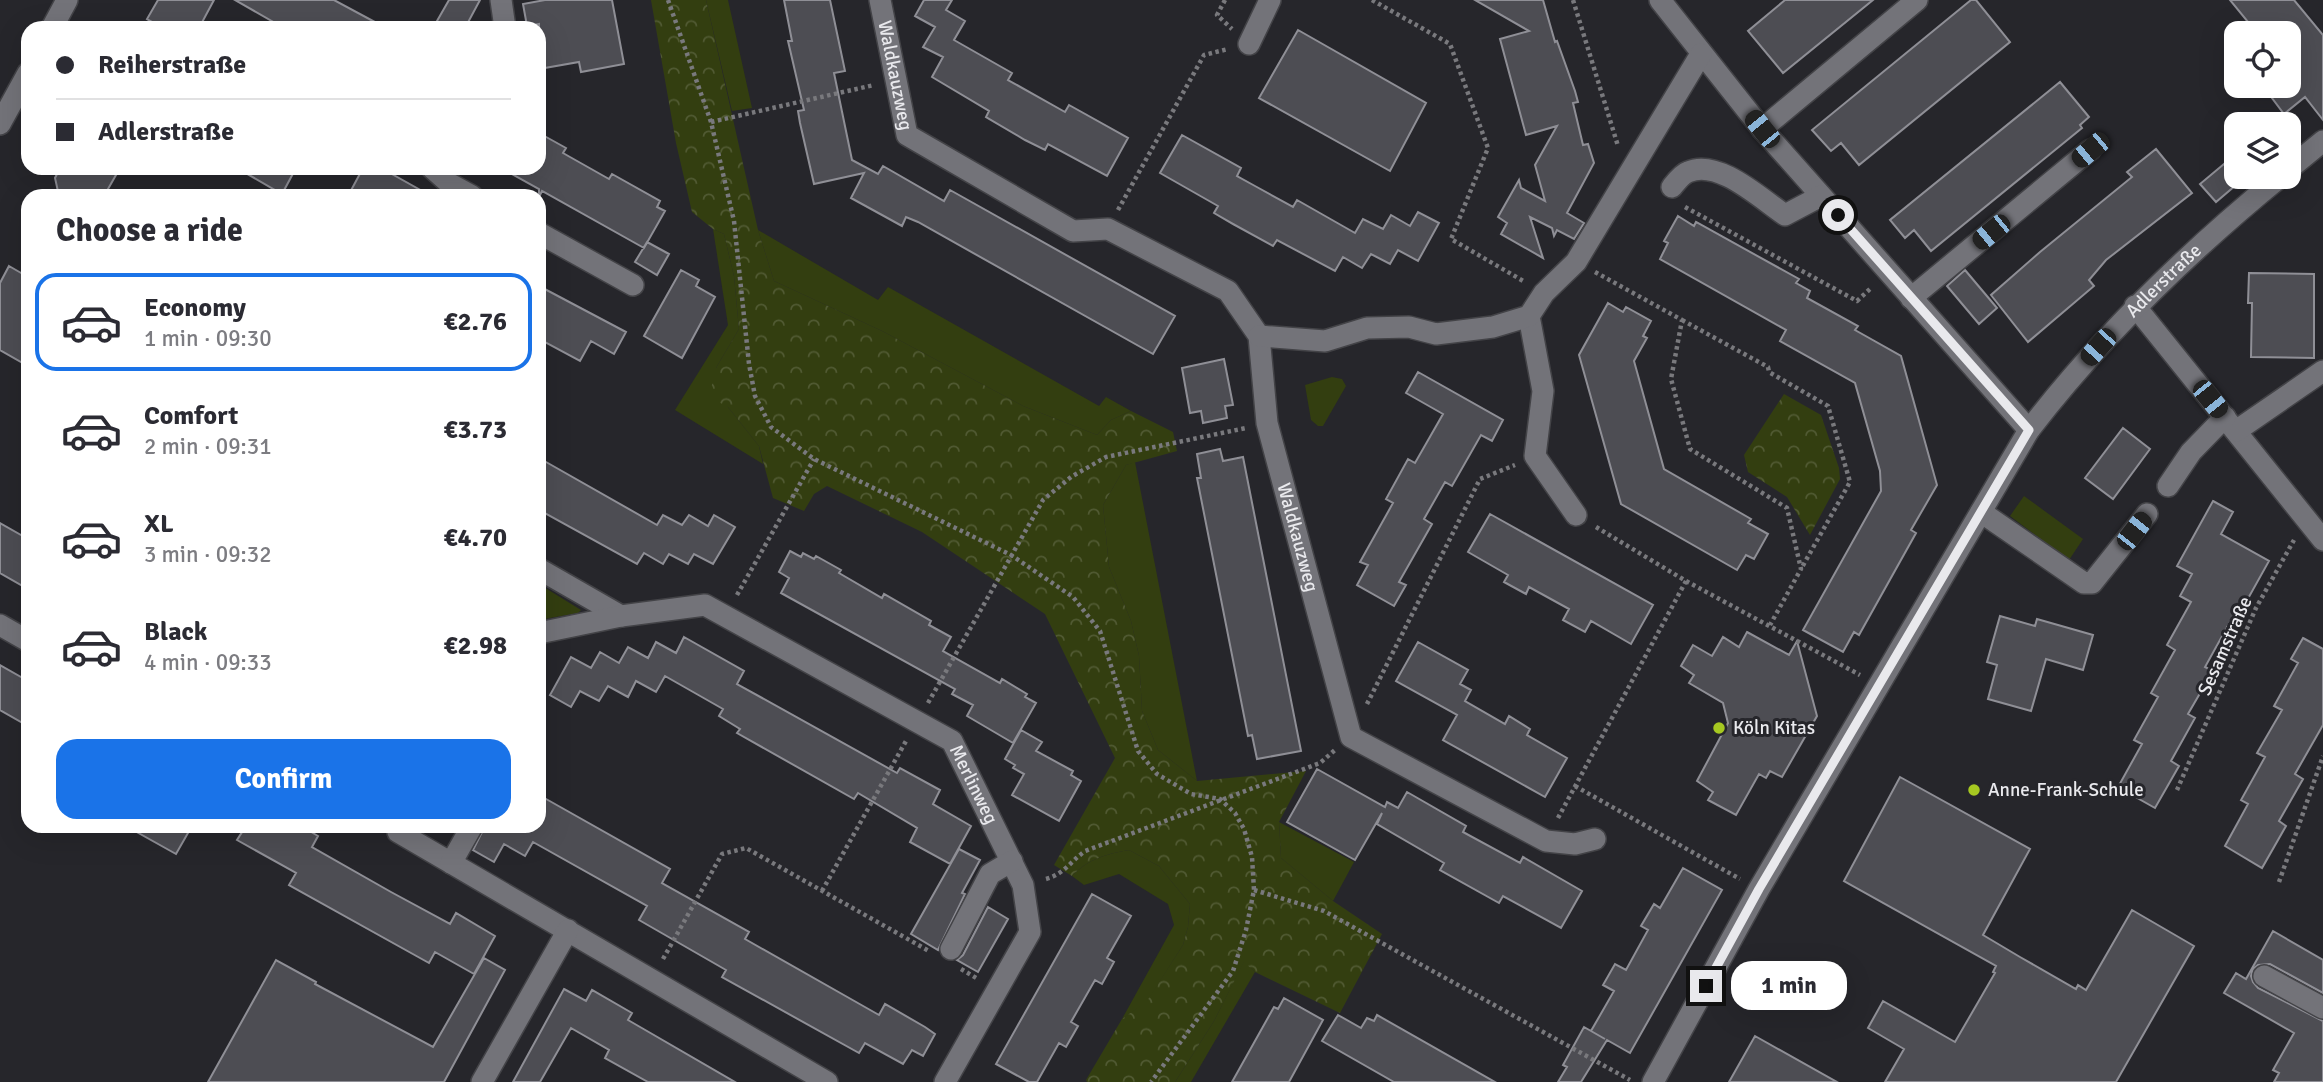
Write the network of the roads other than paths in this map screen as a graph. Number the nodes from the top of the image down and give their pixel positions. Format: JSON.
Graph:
{"nodes":[{"id":1,"x":68,"y":0,"type":"edge"},
{"id":2,"x":501,"y":0,"type":"edge"},
{"id":3,"x":880,"y":0,"type":"edge"},
{"id":4,"x":1270,"y":0,"type":"edge"},
{"id":5,"x":1917,"y":0,"type":"edge"},
{"id":6,"x":1665,"y":2,"type":"edge"},
{"id":7,"x":56,"y":21,"type":"edge"},
{"id":8,"x":504,"y":21,"type":"edge"},
{"id":9,"x":1249,"y":44,"type":"road end"},
{"id":10,"x":1701,"y":54,"type":"junction"},
{"id":11,"x":21,"y":84,"type":"edge"},
{"id":12,"x":3,"y":114,"type":"edge"},
{"id":13,"x":1762,"y":129,"type":"junction"},
{"id":14,"x":2323,"y":141,"type":"edge"},
{"id":15,"x":2090,"y":150,"type":"dead end"},
{"id":16,"x":2301,"y":159,"type":"edge"},
{"id":17,"x":1672,"y":187,"type":"dead end"},
{"id":18,"x":2265,"y":189,"type":"edge"},
{"id":19,"x":1821,"y":196,"type":"junction"},
{"id":20,"x":546,"y":237,"type":"edge"},
{"id":21,"x":633,"y":285,"type":"dead end"},
{"id":22,"x":1911,"y":298,"type":"junction"},
{"id":23,"x":2135,"y":306,"type":"junction"},
{"id":24,"x":1529,"y":316,"type":"junction"},
{"id":25,"x":1259,"y":336,"type":"junction"},
{"id":26,"x":2323,"y":371,"type":"edge"},
{"id":27,"x":2230,"y":424,"type":"junction"},
{"id":28,"x":2029,"y":430,"type":"junction"},
{"id":29,"x":2168,"y":486,"type":"dead end"},
{"id":30,"x":1981,"y":512,"type":"junction"},
{"id":31,"x":2147,"y":514,"type":"dead end"},
{"id":32,"x":1576,"y":515,"type":"road end"},
{"id":33,"x":2323,"y":540,"type":"edge"},
{"id":34,"x":546,"y":573,"type":"edge"},
{"id":35,"x":621,"y":616,"type":"junction"},
{"id":36,"x":0,"y":625,"type":"edge"},
{"id":37,"x":546,"y":632,"type":"edge"},
{"id":38,"x":21,"y":636,"type":"edge"},
{"id":39,"x":400,"y":833,"type":"edge"},
{"id":40,"x":468,"y":833,"type":"edge"},
{"id":41,"x":1595,"y":839,"type":"dead end"},
{"id":42,"x":1012,"y":861,"type":"junction"},
{"id":43,"x":451,"y":863,"type":"junction"},
{"id":44,"x":568,"y":930,"type":"junction"},
{"id":45,"x":947,"y":956,"type":"road end"},
{"id":46,"x":2264,"y":975,"type":"dead end"},
{"id":47,"x":2323,"y":1008,"type":"edge"},
{"id":48,"x":482,"y":1082,"type":"edge"},
{"id":49,"x":827,"y":1082,"type":"edge"},
{"id":50,"x":945,"y":1082,"type":"edge"},
{"id":51,"x":1653,"y":1082,"type":"edge"}],
"edges":[{"from":1,"to":7,"type":"street"},
{"from":2,"to":8,"type":"street"},
{"from":3,"to":25,"type":"street","name":"Waldkauzweg"},
{"from":4,"to":9,"type":"street"},
{"from":5,"to":13,"type":"street"},
{"from":6,"to":10,"type":"street"},
{"from":10,"to":13,"type":"street"},
{"from":10,"to":24,"type":"street"},
{"from":11,"to":12,"type":"street"},
{"from":13,"to":19,"type":"street"},
{"from":14,"to":16,"type":"street"},
{"from":15,"to":22,"type":"street"},
{"from":17,"to":19,"type":"street"},
{"from":18,"to":23,"type":"street","name":"Adlerstraße"},
{"from":19,"to":22,"type":"street"},
{"from":20,"to":21,"type":"street"},
{"from":22,"to":28,"type":"street"},
{"from":23,"to":27,"type":"street"},
{"from":23,"to":28,"type":"street","name":"Adlerstraße"},
{"from":24,"to":25,"type":"street"},
{"from":24,"to":32,"type":"street"},
{"from":25,"to":41,"type":"street","name":"Waldkauzweg"},
{"from":26,"to":27,"type":"street"},
{"from":27,"to":29,"type":"street"},
{"from":27,"to":33,"type":"street"},
{"from":28,"to":30,"type":"street","name":"Adlerstraße"},
{"from":30,"to":31,"type":"street"},
{"from":30,"to":51,"type":"street","name":"Adlerstraße"},
{"from":34,"to":35,"type":"street"},
{"from":35,"to":37,"type":"street","name":"Merlinweg"},
{"from":35,"to":42,"type":"street","name":"Merlinweg"},
{"from":36,"to":38,"type":"street"},
{"from":39,"to":43,"type":"street"},
{"from":40,"to":43,"type":"street"},
{"from":42,"to":45,"type":"street"},
{"from":42,"to":50,"type":"street","name":"Merlinweg"},
{"from":43,"to":44,"type":"street"},
{"from":44,"to":48,"type":"street"},
{"from":44,"to":49,"type":"street"},
{"from":46,"to":47,"type":"street"}]}
